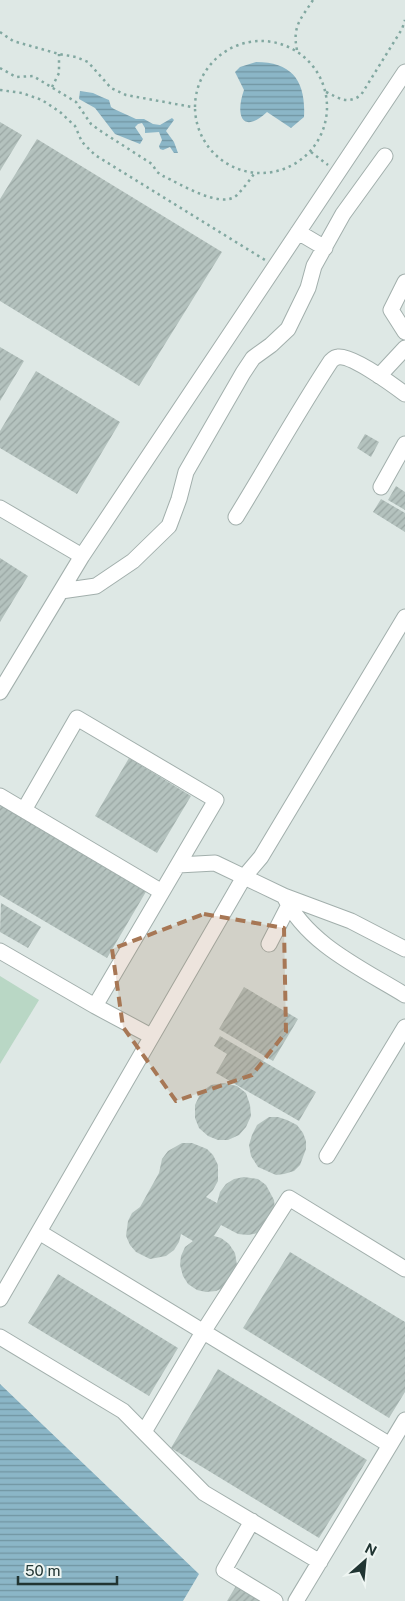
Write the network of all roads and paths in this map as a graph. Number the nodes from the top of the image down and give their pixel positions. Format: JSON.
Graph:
{"nodes":[{"id":1,"x":311,"y":1,"type":"edge"},
{"id":2,"x":405,"y":20,"type":"edge"},
{"id":3,"x":0,"y":32,"type":"edge"},
{"id":4,"x":297,"y":50,"type":"junction"},
{"id":5,"x":59,"y":54,"type":"junction"},
{"id":6,"x":0,"y":68,"type":"edge"},
{"id":7,"x":405,"y":72,"type":"edge"},
{"id":8,"x":52,"y":87,"type":"junction"},
{"id":9,"x":0,"y":90,"type":"edge"},
{"id":10,"x":326,"y":92,"type":"junction"},
{"id":11,"x":192,"y":107,"type":"junction"},
{"id":12,"x":311,"y":152,"type":"junction"},
{"id":13,"x":385,"y":156,"type":"dead end"},
{"id":14,"x":329,"y":166,"type":"dead end"},
{"id":15,"x":254,"y":174,"type":"junction"},
{"id":16,"x":298,"y":232,"type":"junction"},
{"id":17,"x":324,"y":248,"type":"junction"},
{"id":18,"x":266,"y":260,"type":"dead end"},
{"id":19,"x":405,"y":282,"type":"edge"},
{"id":20,"x":405,"y":332,"type":"edge"},
{"id":21,"x":405,"y":348,"type":"edge"},
{"id":22,"x":380,"y":376,"type":"junction"},
{"id":23,"x":405,"y":394,"type":"edge"},
{"id":24,"x":405,"y":444,"type":"edge"},
{"id":25,"x":381,"y":487,"type":"dead end"},
{"id":26,"x":0,"y":508,"type":"edge"},
{"id":27,"x":236,"y":517,"type":"dead end"},
{"id":28,"x":82,"y":556,"type":"junction"},
{"id":29,"x":61,"y":591,"type":"junction"},
{"id":30,"x":405,"y":617,"type":"edge"},
{"id":31,"x":0,"y":692,"type":"edge"},
{"id":32,"x":0,"y":796,"type":"edge"},
{"id":33,"x":24,"y":810,"type":"junction"},
{"id":34,"x":178,"y":864,"type":"junction"},
{"id":35,"x":244,"y":877,"type":"junction"},
{"id":36,"x":162,"y":892,"type":"junction"},
{"id":37,"x":286,"y":901,"type":"junction"},
{"id":38,"x":268,"y":944,"type":"dead end"},
{"id":39,"x":405,"y":949,"type":"edge"},
{"id":40,"x":0,"y":950,"type":"edge"},
{"id":41,"x":405,"y":995,"type":"edge"},
{"id":42,"x":95,"y":1006,"type":"junction"},
{"id":43,"x":405,"y":1027,"type":"edge"},
{"id":44,"x":151,"y":1036,"type":"junction"},
{"id":45,"x":327,"y":1156,"type":"dead end"},
{"id":46,"x":39,"y":1232,"type":"junction"},
{"id":47,"x":405,"y":1269,"type":"edge"},
{"id":48,"x":0,"y":1299,"type":"edge"},
{"id":49,"x":203,"y":1332,"type":"junction"},
{"id":50,"x":0,"y":1337,"type":"edge"},
{"id":51,"x":405,"y":1420,"type":"edge"},
{"id":52,"x":144,"y":1432,"type":"junction"},
{"id":53,"x":390,"y":1445,"type":"junction"},
{"id":54,"x":252,"y":1522,"type":"junction"},
{"id":55,"x":320,"y":1562,"type":"junction"},
{"id":56,"x":275,"y":1601,"type":"edge"},
{"id":57,"x":296,"y":1601,"type":"edge"}],
"edges":[{"from":1,"to":4,"type":"path"},
{"from":2,"to":10,"type":"path"},
{"from":3,"to":5,"type":"path"},
{"from":4,"to":10,"type":"path"},
{"from":4,"to":11,"type":"path"},
{"from":5,"to":8,"type":"path"},
{"from":5,"to":11,"type":"path"},
{"from":6,"to":8,"type":"path"},
{"from":7,"to":16,"type":"lane"},
{"from":8,"to":15,"type":"path"},
{"from":9,"to":18,"type":"path"},
{"from":10,"to":12,"type":"path"},
{"from":11,"to":15,"type":"path"},
{"from":12,"to":14,"type":"path"},
{"from":12,"to":15,"type":"path"},
{"from":13,"to":17,"type":"lane"},
{"from":16,"to":17,"type":"lane"},
{"from":16,"to":28,"type":"lane"},
{"from":17,"to":29,"type":"lane"},
{"from":19,"to":20,"type":"lane"},
{"from":21,"to":22,"type":"lane"},
{"from":22,"to":23,"type":"lane"},
{"from":22,"to":27,"type":"lane"},
{"from":24,"to":25,"type":"lane"},
{"from":26,"to":28,"type":"lane"},
{"from":28,"to":29,"type":"lane"},
{"from":29,"to":31,"type":"lane"},
{"from":30,"to":35,"type":"lane"},
{"from":32,"to":33,"type":"lane"},
{"from":33,"to":34,"type":"lane"},
{"from":33,"to":36,"type":"lane"},
{"from":34,"to":35,"type":"lane"},
{"from":34,"to":36,"type":"lane"},
{"from":35,"to":37,"type":"lane"},
{"from":35,"to":44,"type":"lane"},
{"from":36,"to":42,"type":"lane"},
{"from":37,"to":38,"type":"lane"},
{"from":37,"to":39,"type":"lane"},
{"from":37,"to":41,"type":"lane"},
{"from":40,"to":42,"type":"lane"},
{"from":42,"to":44,"type":"lane"},
{"from":43,"to":45,"type":"lane"},
{"from":44,"to":46,"type":"lane"},
{"from":46,"to":48,"type":"lane"},
{"from":46,"to":49,"type":"lane"},
{"from":47,"to":49,"type":"lane"},
{"from":49,"to":52,"type":"lane"},
{"from":49,"to":53,"type":"lane"},
{"from":50,"to":52,"type":"lane"},
{"from":51,"to":53,"type":"lane"},
{"from":52,"to":54,"type":"lane"},
{"from":53,"to":55,"type":"lane"},
{"from":54,"to":55,"type":"lane"},
{"from":54,"to":56,"type":"lane"},
{"from":55,"to":57,"type":"lane"}]}
